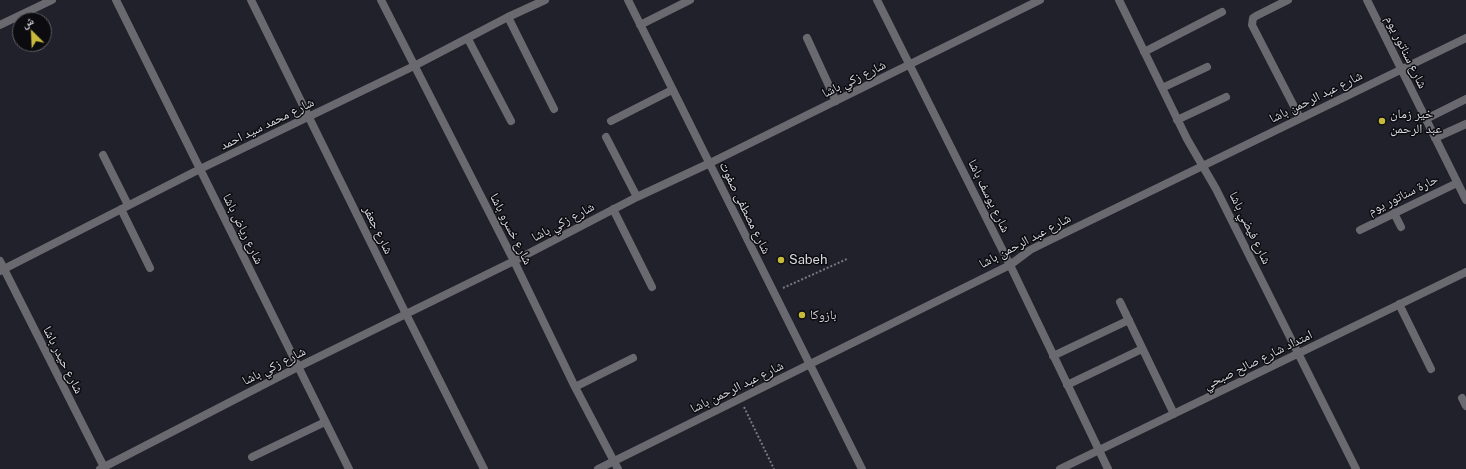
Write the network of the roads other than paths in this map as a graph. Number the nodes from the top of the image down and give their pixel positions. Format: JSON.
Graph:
{"nodes":[{"id":1,"x":52,"y":0,"type":"edge"},
{"id":2,"x":116,"y":0,"type":"edge"},
{"id":3,"x":251,"y":0,"type":"edge"},
{"id":4,"x":381,"y":0,"type":"edge"},
{"id":5,"x":545,"y":0,"type":"edge"},
{"id":6,"x":628,"y":0,"type":"edge"},
{"id":7,"x":690,"y":0,"type":"edge"},
{"id":8,"x":878,"y":0,"type":"edge"},
{"id":9,"x":1040,"y":0,"type":"edge"},
{"id":10,"x":1119,"y":0,"type":"edge"},
{"id":11,"x":1288,"y":0,"type":"edge"},
{"id":12,"x":1367,"y":0,"type":"edge"},
{"id":13,"x":1024,"y":3,"type":"edge"},
{"id":14,"x":1222,"y":12,"type":"dead end"},
{"id":15,"x":508,"y":16,"type":"junction"},
{"id":16,"x":0,"y":25,"type":"edge"},
{"id":17,"x":640,"y":25,"type":"junction"},
{"id":18,"x":468,"y":38,"type":"junction"},
{"id":19,"x":807,"y":38,"type":"dead end"},
{"id":20,"x":1466,"y":38,"type":"edge"},
{"id":21,"x":1144,"y":52,"type":"junction"},
{"id":22,"x":910,"y":65,"type":"junction"},
{"id":23,"x":414,"y":66,"type":"junction"},
{"id":24,"x":1207,"y":67,"type":"dead end"},
{"id":25,"x":1401,"y":69,"type":"junction"},
{"id":26,"x":1162,"y":88,"type":"junction"},
{"id":27,"x":672,"y":90,"type":"junction"},
{"id":28,"x":1226,"y":97,"type":"dead end"},
{"id":29,"x":1466,"y":99,"type":"edge"},
{"id":30,"x":836,"y":101,"type":"junction"},
{"id":31,"x":554,"y":108,"type":"dead end"},
{"id":32,"x":309,"y":117,"type":"junction"},
{"id":33,"x":1300,"y":118,"type":"junction"},
{"id":34,"x":1426,"y":119,"type":"junction"},
{"id":35,"x":1177,"y":120,"type":"junction"},
{"id":36,"x":511,"y":121,"type":"dead end"},
{"id":37,"x":611,"y":121,"type":"dead end"},
{"id":38,"x":1466,"y":124,"type":"edge"},
{"id":39,"x":606,"y":137,"type":"dead end"},
{"id":40,"x":1435,"y":138,"type":"junction"},
{"id":41,"x":103,"y":155,"type":"dead end"},
{"id":42,"x":710,"y":163,"type":"junction"},
{"id":43,"x":1202,"y":166,"type":"junction"},
{"id":44,"x":200,"y":169,"type":"junction"},
{"id":45,"x":1457,"y":183,"type":"junction"},
{"id":46,"x":637,"y":197,"type":"junction"},
{"id":47,"x":1466,"y":200,"type":"edge"},
{"id":48,"x":124,"y":207,"type":"junction"},
{"id":49,"x":613,"y":209,"type":"junction"},
{"id":50,"x":1394,"y":213,"type":"junction"},
{"id":51,"x":1401,"y":227,"type":"dead end"},
{"id":52,"x":1360,"y":230,"type":"dead end"},
{"id":53,"x":0,"y":261,"type":"edge"},
{"id":54,"x":514,"y":261,"type":"junction"},
{"id":55,"x":1010,"y":265,"type":"junction"},
{"id":56,"x":150,"y":268,"type":"dead end"},
{"id":57,"x":2,"y":270,"type":"edge"},
{"id":58,"x":1466,"y":272,"type":"edge"},
{"id":59,"x":652,"y":287,"type":"dead end"},
{"id":60,"x":1120,"y":302,"type":"dead end"},
{"id":61,"x":1399,"y":304,"type":"junction"},
{"id":62,"x":406,"y":314,"type":"junction"},
{"id":63,"x":1128,"y":320,"type":"junction"},
{"id":64,"x":1142,"y":348,"type":"junction"},
{"id":65,"x":1298,"y":354,"type":"junction"},
{"id":66,"x":1053,"y":356,"type":"junction"},
{"id":67,"x":633,"y":358,"type":"dead end"},
{"id":68,"x":810,"y":364,"type":"junction"},
{"id":69,"x":298,"y":367,"type":"junction"},
{"id":70,"x":1431,"y":369,"type":"dead end"},
{"id":71,"x":1067,"y":385,"type":"junction"},
{"id":72,"x":575,"y":387,"type":"junction"},
{"id":73,"x":1462,"y":398,"type":"dead end"},
{"id":74,"x":1466,"y":406,"type":"edge"},
{"id":75,"x":1174,"y":414,"type":"junction"},
{"id":76,"x":325,"y":422,"type":"junction"},
{"id":77,"x":1098,"y":450,"type":"junction"},
{"id":78,"x":252,"y":457,"type":"dead end"},
{"id":79,"x":614,"y":461,"type":"junction"},
{"id":80,"x":103,"y":468,"type":"edge"},
{"id":81,"x":349,"y":469,"type":"edge"},
{"id":82,"x":484,"y":469,"type":"edge"},
{"id":83,"x":598,"y":469,"type":"edge"},
{"id":84,"x":618,"y":469,"type":"edge"},
{"id":85,"x":862,"y":469,"type":"edge"},
{"id":86,"x":1060,"y":469,"type":"edge"},
{"id":87,"x":1108,"y":469,"type":"edge"},
{"id":88,"x":1356,"y":469,"type":"edge"}],
"edges":[{"from":1,"to":16,"type":"street"},
{"from":2,"to":44,"type":"street","name":"شارع رياض باشا"},
{"from":3,"to":32,"type":"street","name":"شارع جعفر"},
{"from":4,"to":23,"type":"street","name":"شارع خسرو باشا"},
{"from":5,"to":15,"type":"street","name":"شارع محمد سيد احمد"},
{"from":6,"to":17,"type":"street","name":"شارع مصطفى صفوت"},
{"from":7,"to":17,"type":"street"},
{"from":8,"to":22,"type":"street","name":"شارع يوسف باشا"},
{"from":9,"to":13,"type":"street","name":"شارع زكي باشا"},
{"from":10,"to":21,"type":"street","name":"شارع فيضي باشا"},
{"from":11,"to":33,"type":"street"},
{"from":12,"to":25,"type":"street","name":"شارع سناتور يوم"},
{"from":13,"to":22,"type":"street","name":"شارع زكي باشا"},
{"from":14,"to":21,"type":"street"},
{"from":15,"to":18,"type":"street","name":"شارع محمد سيد احمد"},
{"from":15,"to":31,"type":"street"},
{"from":17,"to":27,"type":"street","name":"شارع مصطفى صفوت"},
{"from":18,"to":23,"type":"street","name":"شارع محمد سيد احمد"},
{"from":18,"to":36,"type":"street"},
{"from":19,"to":30,"type":"street"},
{"from":20,"to":25,"type":"street","name":"شارع عبد الرحمن باشا"},
{"from":21,"to":26,"type":"street","name":"شارع فيضي باشا"},
{"from":22,"to":30,"type":"street","name":"شارع زكي باشا"},
{"from":22,"to":55,"type":"street","name":"شارع يوسف باشا"},
{"from":23,"to":32,"type":"street","name":"شارع محمد سيد احمد"},
{"from":23,"to":54,"type":"street","name":"شارع خسرو باشا"},
{"from":24,"to":26,"type":"street"},
{"from":25,"to":33,"type":"street","name":"شارع عبد الرحمن باشا"},
{"from":25,"to":34,"type":"street","name":"شارع سناتور يوم"},
{"from":26,"to":35,"type":"street","name":"شارع فيضي باشا"},
{"from":27,"to":37,"type":"street"},
{"from":27,"to":42,"type":"street","name":"شارع مصطفى صفوت"},
{"from":28,"to":35,"type":"street"},
{"from":29,"to":34,"type":"street"},
{"from":30,"to":42,"type":"street","name":"شارع زكي باشا"},
{"from":32,"to":44,"type":"street","name":"شارع محمد سيد احمد"},
{"from":32,"to":62,"type":"street","name":"شارع جعفر"},
{"from":33,"to":43,"type":"street","name":"شارع عبد الرحمن باشا"},
{"from":34,"to":40,"type":"street","name":"شارع سناتور يوم"},
{"from":35,"to":43,"type":"street","name":"شارع فيضي باشا"},
{"from":38,"to":40,"type":"street"},
{"from":39,"to":46,"type":"street"},
{"from":40,"to":45,"type":"street","name":"شارع سناتور يوم"},
{"from":41,"to":48,"type":"street"},
{"from":42,"to":46,"type":"street","name":"شارع زكي باشا"},
{"from":42,"to":68,"type":"street","name":"شارع مصطفى صفوت"},
{"from":43,"to":55,"type":"street","name":"شارع عبد الرحمن باشا"},
{"from":43,"to":65,"type":"street","name":"شارع فيضي باشا"},
{"from":44,"to":48,"type":"street","name":"شارع محمد سيد احمد"},
{"from":44,"to":69,"type":"street","name":"شارع رياض باشا"},
{"from":45,"to":47,"type":"street","name":"شارع سناتور يوم"},
{"from":45,"to":50,"type":"street","name":"حارة سناتور يوم"},
{"from":46,"to":49,"type":"street","name":"شارع زكي باشا"},
{"from":48,"to":56,"type":"street"},
{"from":48,"to":57,"type":"street","name":"شارع محمد سيد احمد"},
{"from":49,"to":54,"type":"street","name":"شارع زكي باشا"},
{"from":49,"to":59,"type":"street"},
{"from":50,"to":51,"type":"street"},
{"from":50,"to":52,"type":"street","name":"حارة سناتور يوم"},
{"from":53,"to":57,"type":"street","name":"شارع حيدر باشا"},
{"from":54,"to":62,"type":"street","name":"شارع زكي باشا"},
{"from":54,"to":72,"type":"street","name":"شارع خسرو باشا"},
{"from":55,"to":66,"type":"street","name":"شارع يوسف باشا"},
{"from":55,"to":68,"type":"street","name":"شارع عبد الرحمن باشا"},
{"from":57,"to":80,"type":"street","name":"شارع حيدر باشا"},
{"from":58,"to":61,"type":"street","name":"امتداد شارع صالح صبحي"},
{"from":60,"to":63,"type":"street"},
{"from":61,"to":65,"type":"street","name":"امتداد شارع صالح صبحي"},
{"from":61,"to":70,"type":"street"},
{"from":62,"to":69,"type":"street","name":"شارع زكي باشا"},
{"from":62,"to":82,"type":"street","name":"شارع جعفر"},
{"from":63,"to":64,"type":"street"},
{"from":63,"to":66,"type":"street"},
{"from":64,"to":71,"type":"street"},
{"from":64,"to":75,"type":"street"},
{"from":65,"to":75,"type":"street","name":"امتداد شارع صالح صبحي"},
{"from":65,"to":88,"type":"street","name":"شارع فيضي باشا"},
{"from":66,"to":71,"type":"street","name":"شارع يوسف باشا"},
{"from":67,"to":72,"type":"street"},
{"from":68,"to":79,"type":"street","name":"شارع عبد الرحمن باشا"},
{"from":68,"to":85,"type":"street","name":"شارع مصطفى صفوت"},
{"from":69,"to":76,"type":"street","name":"شارع رياض باشا"},
{"from":69,"to":80,"type":"street","name":"شارع زكي باشا"},
{"from":71,"to":77,"type":"street","name":"شارع يوسف باشا"},
{"from":72,"to":79,"type":"street","name":"شارع خسرو باشا"},
{"from":73,"to":74,"type":"street"},
{"from":75,"to":77,"type":"street","name":"امتداد شارع صالح صبحي"},
{"from":76,"to":78,"type":"street"},
{"from":76,"to":81,"type":"street","name":"شارع رياض باشا"},
{"from":77,"to":86,"type":"street","name":"امتداد شارع صالح صبحي"},
{"from":77,"to":87,"type":"street","name":"شارع يوسف باشا"},
{"from":79,"to":83,"type":"street","name":"شارع عبد الرحمن باشا"},
{"from":79,"to":84,"type":"street","name":"شارع خسرو باشا"}]}
